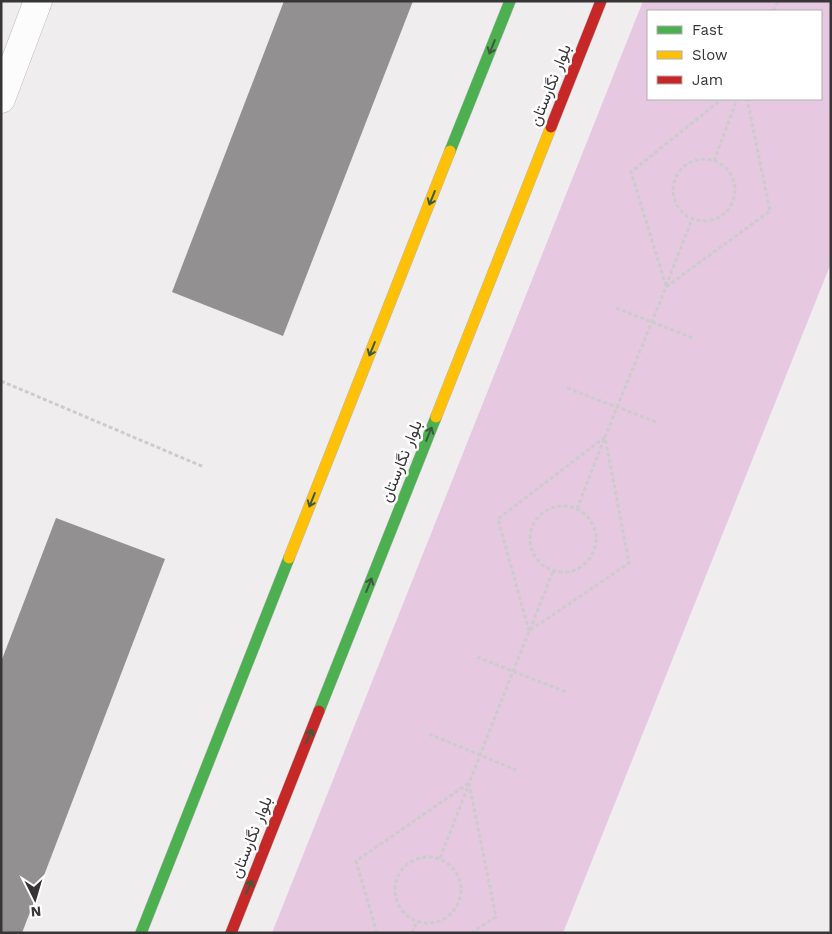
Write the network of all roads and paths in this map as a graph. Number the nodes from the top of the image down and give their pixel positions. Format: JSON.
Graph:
{"nodes":[{"id":1,"x":38,"y":1,"type":"edge"},
{"id":2,"x":510,"y":1,"type":"edge"},
{"id":3,"x":600,"y":1,"type":"edge"},
{"id":4,"x":1,"y":99,"type":"edge"},
{"id":5,"x":721,"y":100,"type":"edge"},
{"id":6,"x":737,"y":100,"type":"edge"},
{"id":7,"x":747,"y":100,"type":"edge"},
{"id":8,"x":714,"y":161,"type":"junction"},
{"id":9,"x":692,"y":219,"type":"junction"},
{"id":10,"x":666,"y":287,"type":"junction"},
{"id":11,"x":616,"y":308,"type":"dead end"},
{"id":12,"x":652,"y":322,"type":"junction"},
{"id":13,"x":693,"y":338,"type":"dead end"},
{"id":14,"x":1,"y":382,"type":"edge"},
{"id":15,"x":567,"y":388,"type":"dead end"},
{"id":16,"x":617,"y":407,"type":"junction"},
{"id":17,"x":656,"y":422,"type":"dead end"},
{"id":18,"x":605,"y":437,"type":"junction"},
{"id":19,"x":204,"y":467,"type":"dead end"},
{"id":20,"x":577,"y":509,"type":"junction"},
{"id":21,"x":553,"y":571,"type":"junction"},
{"id":22,"x":529,"y":631,"type":"junction"},
{"id":23,"x":477,"y":657,"type":"dead end"},
{"id":24,"x":513,"y":671,"type":"junction"},
{"id":25,"x":566,"y":692,"type":"dead end"},
{"id":26,"x":429,"y":734,"type":"dead end"},
{"id":27,"x":480,"y":755,"type":"junction"},
{"id":28,"x":516,"y":770,"type":"dead end"},
{"id":29,"x":469,"y":783,"type":"junction"},
{"id":30,"x":440,"y":858,"type":"junction"},
{"id":31,"x":416,"y":921,"type":"junction"},
{"id":32,"x":141,"y":933,"type":"edge"},
{"id":33,"x":231,"y":933,"type":"edge"},
{"id":34,"x":377,"y":933,"type":"edge"},
{"id":35,"x":412,"y":933,"type":"edge"},
{"id":36,"x":471,"y":933,"type":"edge"}],
"edges":[{"from":1,"to":4,"type":"street"},
{"from":2,"to":32,"type":"street","one_way":true},
{"from":33,"to":3,"type":"street","name":"بلوار نگارستان","one_way":true},
{"from":5,"to":10,"type":"path"},
{"from":6,"to":8,"type":"path"},
{"from":7,"to":10,"type":"path"},
{"from":8,"to":9,"type":"path"},
{"from":8,"to":9,"type":"path"},
{"from":9,"to":10,"type":"path"},
{"from":10,"to":12,"type":"path"},
{"from":11,"to":12,"type":"path"},
{"from":12,"to":13,"type":"path"},
{"from":12,"to":16,"type":"path"},
{"from":14,"to":19,"type":"path"},
{"from":15,"to":16,"type":"path"},
{"from":16,"to":17,"type":"path"},
{"from":16,"to":18,"type":"path"},
{"from":18,"to":20,"type":"path"},
{"from":18,"to":22,"type":"path"},
{"from":18,"to":22,"type":"path"},
{"from":20,"to":21,"type":"path"},
{"from":20,"to":21,"type":"path"},
{"from":21,"to":22,"type":"path"},
{"from":22,"to":24,"type":"path"},
{"from":23,"to":24,"type":"path"},
{"from":24,"to":25,"type":"path"},
{"from":24,"to":27,"type":"path"},
{"from":26,"to":27,"type":"path"},
{"from":27,"to":28,"type":"path"},
{"from":27,"to":29,"type":"path"},
{"from":29,"to":30,"type":"path"},
{"from":29,"to":34,"type":"path"},
{"from":29,"to":36,"type":"path"},
{"from":30,"to":31,"type":"path"},
{"from":30,"to":31,"type":"path"},
{"from":31,"to":35,"type":"path"}]}
